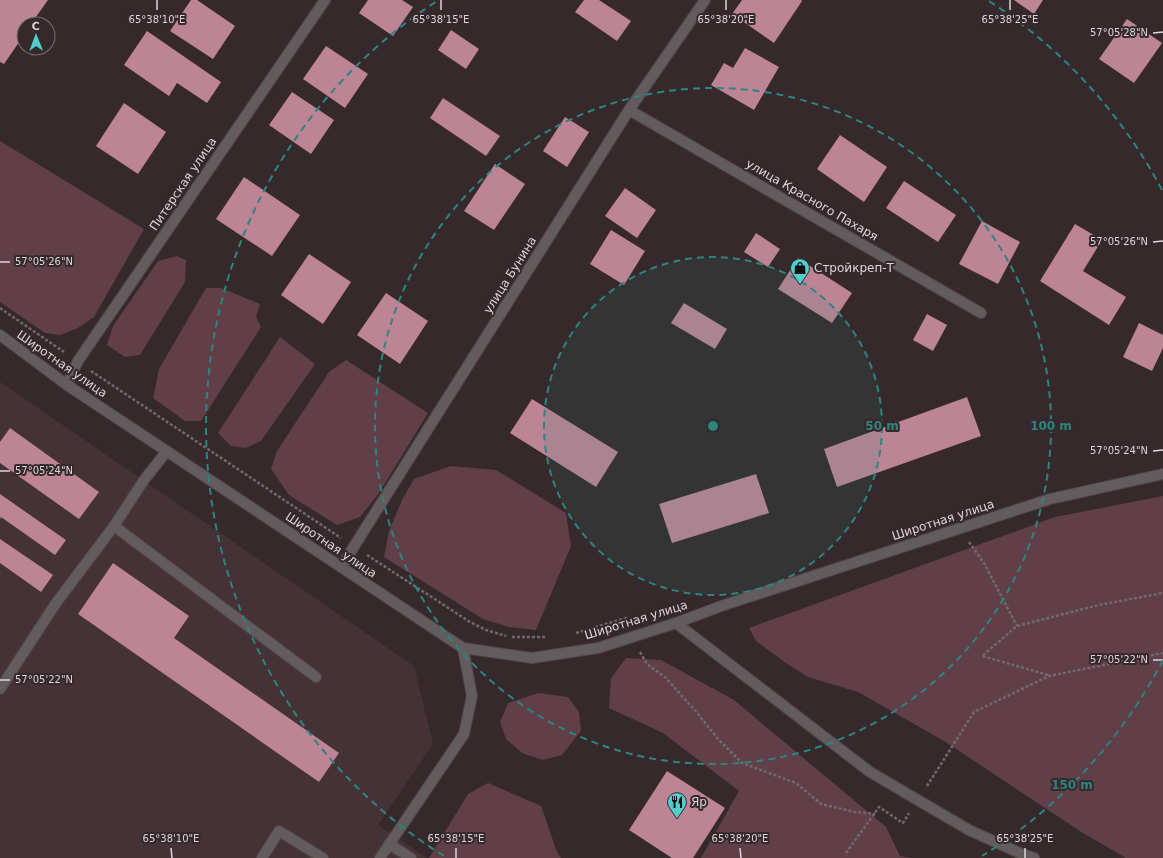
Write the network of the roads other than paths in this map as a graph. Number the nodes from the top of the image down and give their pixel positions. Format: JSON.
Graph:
{"nodes":[{"id":1,"x":325,"y":0,"type":"edge"},
{"id":2,"x":705,"y":0,"type":"edge"},
{"id":3,"x":629,"y":110,"type":"junction"},
{"id":4,"x":981,"y":313,"type":"dead end"},
{"id":5,"x":0,"y":335,"type":"edge"},
{"id":6,"x":67,"y":385,"type":"junction"},
{"id":7,"x":166,"y":451,"type":"junction"},
{"id":8,"x":1163,"y":474,"type":"edge"},
{"id":9,"x":114,"y":526,"type":"junction"},
{"id":10,"x":341,"y":567,"type":"junction"},
{"id":11,"x":676,"y":623,"type":"junction"},
{"id":12,"x":464,"y":648,"type":"junction"},
{"id":13,"x":316,"y":677,"type":"dead end"},
{"id":14,"x":0,"y":689,"type":"edge"},
{"id":15,"x":389,"y":844,"type":"junction"},
{"id":16,"x":262,"y":858,"type":"edge"},
{"id":17,"x":323,"y":858,"type":"edge"},
{"id":18,"x":380,"y":858,"type":"edge"},
{"id":19,"x":411,"y":858,"type":"edge"},
{"id":20,"x":1034,"y":858,"type":"edge"}],
"edges":[{"from":1,"to":6,"type":"street","name":"Питерская улица"},
{"from":2,"to":3,"type":"street","name":"улица Бунина"},
{"from":3,"to":4,"type":"street","name":"улица Красного Пахаря"},
{"from":3,"to":10,"type":"street","name":"улица Бунина"},
{"from":5,"to":6,"type":"street","name":"Широтная улица"},
{"from":6,"to":7,"type":"street","name":"Широтная улица"},
{"from":7,"to":9,"type":"street"},
{"from":7,"to":10,"type":"street","name":"Широтная улица"},
{"from":8,"to":11,"type":"street","name":"Широтная улица"},
{"from":9,"to":13,"type":"street"},
{"from":9,"to":14,"type":"street"},
{"from":10,"to":12,"type":"street","name":"Широтная улица"},
{"from":11,"to":12,"type":"street","name":"Широтная улица"},
{"from":11,"to":20,"type":"street"},
{"from":12,"to":15,"type":"street"},
{"from":15,"to":18,"type":"street"},
{"from":15,"to":19,"type":"street"},
{"from":16,"to":17,"type":"street"}]}
